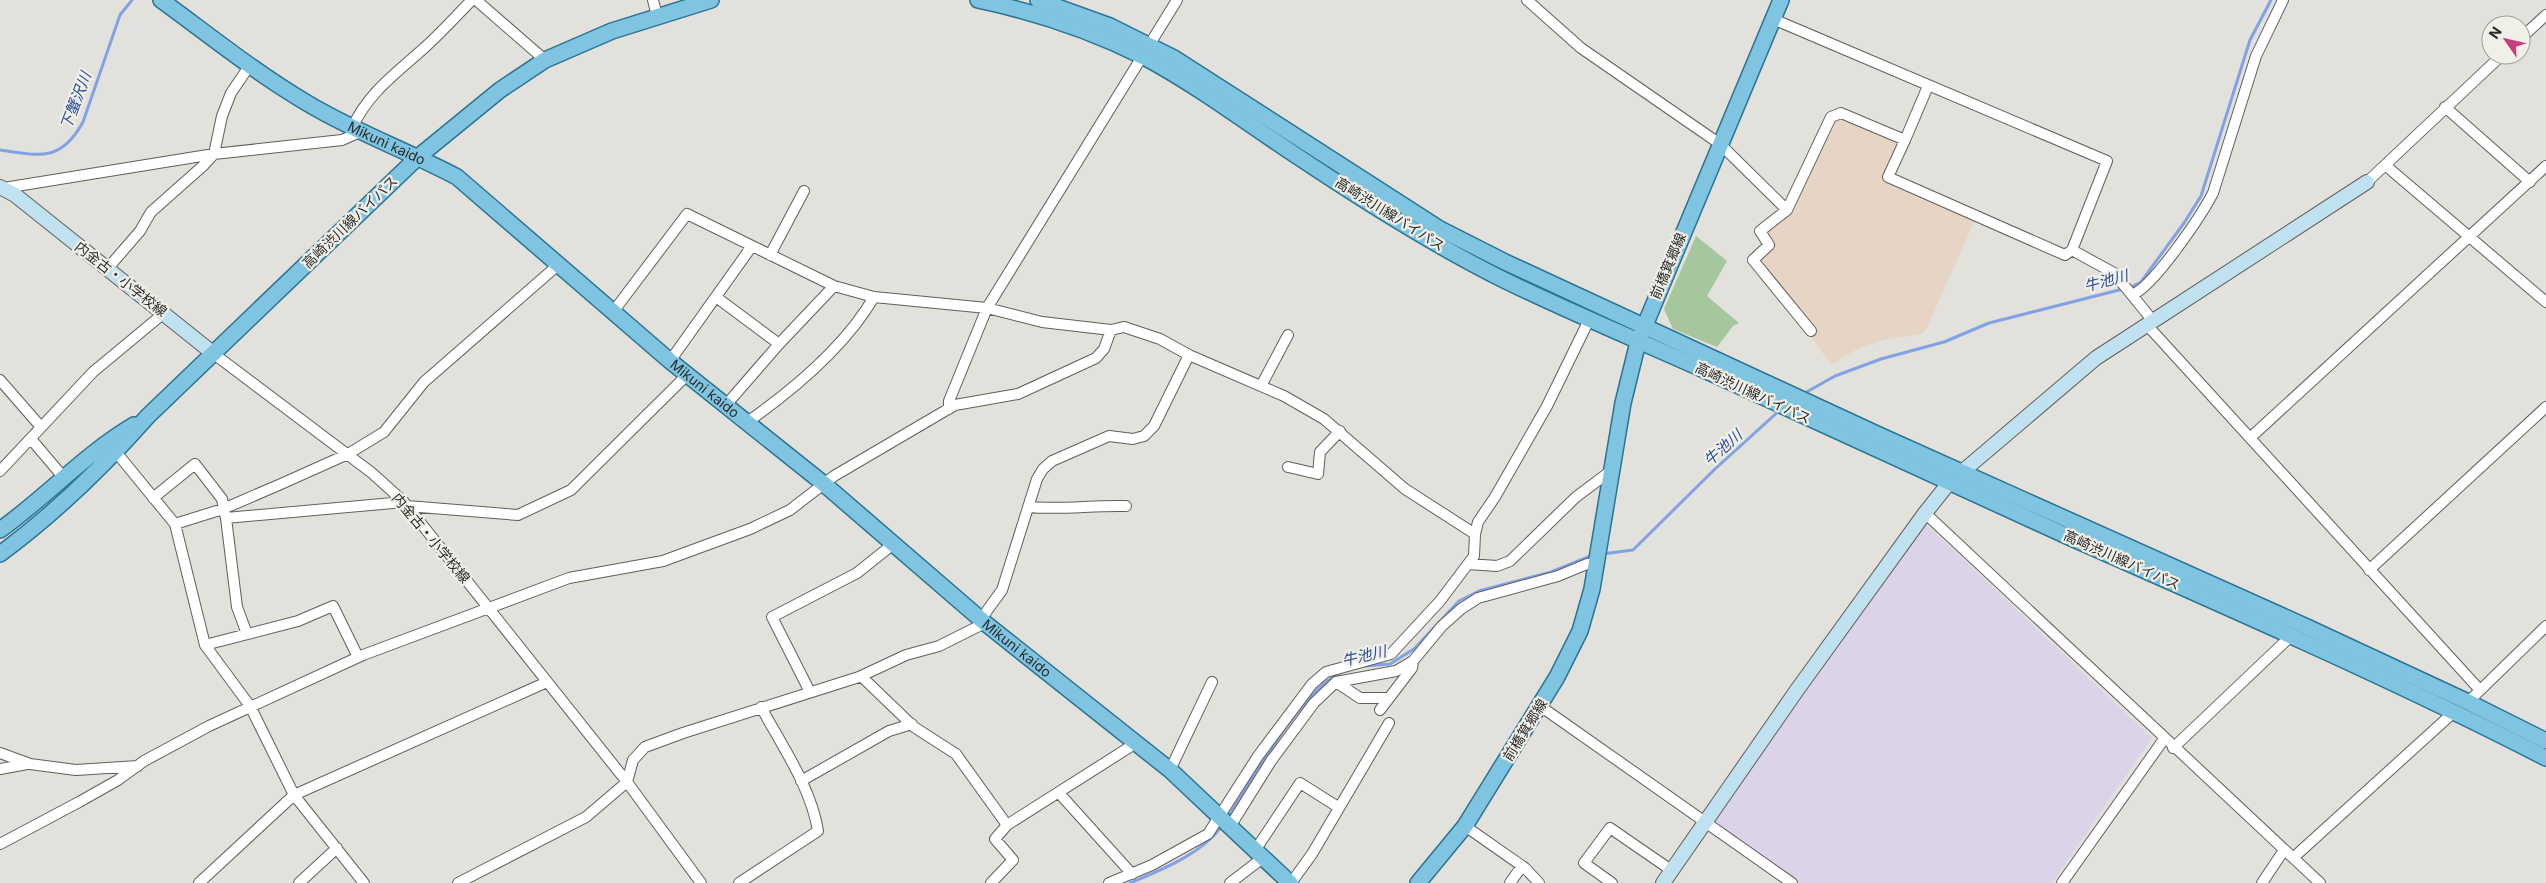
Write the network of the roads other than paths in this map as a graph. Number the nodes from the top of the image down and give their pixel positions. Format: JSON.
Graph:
{"nodes":[{"id":1,"x":160,"y":0,"type":"edge"},
{"id":2,"x":472,"y":0,"type":"edge"},
{"id":3,"x":476,"y":0,"type":"edge"},
{"id":4,"x":653,"y":0,"type":"edge"},
{"id":5,"x":711,"y":0,"type":"edge"},
{"id":6,"x":978,"y":0,"type":"edge"},
{"id":7,"x":1038,"y":0,"type":"edge"},
{"id":8,"x":1177,"y":0,"type":"edge"},
{"id":9,"x":1527,"y":0,"type":"edge"},
{"id":10,"x":1781,"y":0,"type":"edge"},
{"id":11,"x":2282,"y":0,"type":"edge"},
{"id":12,"x":2546,"y":15,"type":"edge"},
{"id":13,"x":657,"y":16,"type":"junction"},
{"id":14,"x":1773,"y":19,"type":"junction"},
{"id":15,"x":2531,"y":29,"type":"edge"},
{"id":16,"x":1146,"y":51,"type":"junction"},
{"id":17,"x":545,"y":60,"type":"junction"},
{"id":18,"x":250,"y":65,"type":"junction"},
{"id":19,"x":2491,"y":65,"type":"edge"},
{"id":20,"x":1928,"y":86,"type":"junction"},
{"id":21,"x":2445,"y":107,"type":"junction"},
{"id":22,"x":356,"y":130,"type":"junction"},
{"id":23,"x":1905,"y":140,"type":"junction"},
{"id":24,"x":1720,"y":144,"type":"junction"},
{"id":25,"x":214,"y":154,"type":"junction"},
{"id":26,"x":418,"y":156,"type":"junction"},
{"id":27,"x":2385,"y":165,"type":"junction"},
{"id":28,"x":2546,"y":166,"type":"edge"},
{"id":29,"x":2367,"y":182,"type":"joint"},
{"id":30,"x":2530,"y":182,"type":"junction"},
{"id":31,"x":2,"y":187,"type":"edge"},
{"id":32,"x":804,"y":191,"type":"dead end"},
{"id":33,"x":1787,"y":210,"type":"junction"},
{"id":34,"x":2468,"y":238,"type":"junction"},
{"id":35,"x":752,"y":246,"type":"junction"},
{"id":36,"x":2072,"y":250,"type":"junction"},
{"id":37,"x":770,"y":255,"type":"junction"},
{"id":38,"x":558,"y":265,"type":"junction"},
{"id":39,"x":108,"y":268,"type":"junction"},
{"id":40,"x":834,"y":286,"type":"junction"},
{"id":41,"x":2128,"y":290,"type":"junction"},
{"id":42,"x":716,"y":297,"type":"junction"},
{"id":43,"x":874,"y":297,"type":"junction"},
{"id":44,"x":2546,"y":302,"type":"edge"},
{"id":45,"x":987,"y":308,"type":"junction"},
{"id":46,"x":613,"y":312,"type":"junction"},
{"id":47,"x":164,"y":313,"type":"junction"},
{"id":48,"x":1589,"y":320,"type":"junction"},
{"id":49,"x":2150,"y":323,"type":"junction"},
{"id":50,"x":1643,"y":326,"type":"junction"},
{"id":51,"x":1111,"y":330,"type":"junction"},
{"id":52,"x":1811,"y":330,"type":"dead end"},
{"id":53,"x":1288,"y":335,"type":"dead end"},
{"id":54,"x":1638,"y":342,"type":"junction"},
{"id":55,"x":779,"y":344,"type":"junction"},
{"id":56,"x":214,"y":354,"type":"junction"},
{"id":57,"x":1189,"y":355,"type":"junction"},
{"id":58,"x":670,"y":361,"type":"junction"},
{"id":59,"x":687,"y":375,"type":"junction"},
{"id":60,"x":0,"y":380,"type":"edge"},
{"id":61,"x":1261,"y":386,"type":"junction"},
{"id":62,"x":726,"y":405,"type":"junction"},
{"id":63,"x":2546,"y":407,"type":"edge"},
{"id":64,"x":949,"y":409,"type":"junction"},
{"id":65,"x":148,"y":416,"type":"junction"},
{"id":66,"x":746,"y":423,"type":"junction"},
{"id":67,"x":41,"y":426,"type":"junction"},
{"id":68,"x":1340,"y":430,"type":"junction"},
{"id":69,"x":2250,"y":438,"type":"junction"},
{"id":70,"x":30,"y":439,"type":"junction"},
{"id":71,"x":116,"y":452,"type":"junction"},
{"id":72,"x":348,"y":454,"type":"junction"},
{"id":73,"x":1288,"y":466,"type":"dead end"},
{"id":74,"x":1612,"y":470,"type":"junction"},
{"id":75,"x":0,"y":471,"type":"edge"},
{"id":76,"x":1963,"y":473,"type":"junction"},
{"id":77,"x":64,"y":478,"type":"junction"},
{"id":78,"x":1949,"y":483,"type":"junction"},
{"id":79,"x":824,"y":484,"type":"junction"},
{"id":80,"x":154,"y":498,"type":"junction"},
{"id":81,"x":406,"y":504,"type":"junction"},
{"id":82,"x":1126,"y":506,"type":"dead end"},
{"id":83,"x":1028,"y":507,"type":"junction"},
{"id":84,"x":224,"y":513,"type":"junction"},
{"id":85,"x":1924,"y":513,"type":"junction"},
{"id":86,"x":175,"y":524,"type":"junction"},
{"id":87,"x":2,"y":526,"type":"edge"},
{"id":88,"x":1475,"y":534,"type":"junction"},
{"id":89,"x":892,"y":545,"type":"junction"},
{"id":90,"x":0,"y":554,"type":"edge"},
{"id":91,"x":1598,"y":556,"type":"junction"},
{"id":92,"x":1468,"y":564,"type":"junction"},
{"id":93,"x":2370,"y":570,"type":"junction"},
{"id":94,"x":488,"y":608,"type":"junction"},
{"id":95,"x":983,"y":621,"type":"junction"},
{"id":96,"x":2546,"y":626,"type":"edge"},
{"id":97,"x":1412,"y":632,"type":"junction"},
{"id":98,"x":247,"y":634,"type":"junction"},
{"id":99,"x":2291,"y":636,"type":"junction"},
{"id":100,"x":205,"y":645,"type":"junction"},
{"id":101,"x":1426,"y":645,"type":"junction"},
{"id":102,"x":358,"y":657,"type":"junction"},
{"id":103,"x":1413,"y":661,"type":"junction"},
{"id":104,"x":861,"y":676,"type":"junction"},
{"id":105,"x":547,"y":682,"type":"junction"},
{"id":106,"x":1212,"y":682,"type":"dead end"},
{"id":107,"x":1336,"y":682,"type":"junction"},
{"id":108,"x":2479,"y":689,"type":"junction"},
{"id":109,"x":810,"y":692,"type":"junction"},
{"id":110,"x":1389,"y":698,"type":"junction"},
{"id":111,"x":2468,"y":702,"type":"junction"},
{"id":112,"x":250,"y":706,"type":"junction"},
{"id":113,"x":1540,"y":706,"type":"junction"},
{"id":114,"x":761,"y":707,"type":"junction"},
{"id":115,"x":1380,"y":710,"type":"dead end"},
{"id":116,"x":2454,"y":712,"type":"junction"},
{"id":117,"x":1389,"y":723,"type":"dead end"},
{"id":118,"x":912,"y":724,"type":"junction"},
{"id":119,"x":2164,"y":739,"type":"junction"},
{"id":120,"x":2546,"y":741,"type":"edge"},
{"id":121,"x":1136,"y":743,"type":"junction"},
{"id":122,"x":2173,"y":748,"type":"junction"},
{"id":123,"x":0,"y":753,"type":"edge"},
{"id":124,"x":2546,"y":758,"type":"edge"},
{"id":125,"x":30,"y":764,"type":"junction"},
{"id":126,"x":138,"y":766,"type":"junction"},
{"id":127,"x":0,"y":769,"type":"edge"},
{"id":128,"x":1170,"y":770,"type":"junction"},
{"id":129,"x":627,"y":782,"type":"junction"},
{"id":130,"x":801,"y":782,"type":"junction"},
{"id":131,"x":1059,"y":793,"type":"junction"},
{"id":132,"x":294,"y":795,"type":"junction"},
{"id":133,"x":1338,"y":808,"type":"junction"},
{"id":134,"x":1226,"y":821,"type":"junction"},
{"id":135,"x":1706,"y":822,"type":"junction"},
{"id":136,"x":1007,"y":825,"type":"junction"},
{"id":137,"x":1465,"y":826,"type":"junction"},
{"id":138,"x":0,"y":844,"type":"edge"},
{"id":139,"x":336,"y":848,"type":"junction"},
{"id":140,"x":2284,"y":850,"type":"junction"},
{"id":141,"x":1260,"y":853,"type":"junction"},
{"id":142,"x":2293,"y":858,"type":"junction"},
{"id":143,"x":1522,"y":866,"type":"junction"},
{"id":144,"x":1671,"y":870,"type":"junction"},
{"id":145,"x":1132,"y":874,"type":"junction"},
{"id":146,"x":359,"y":881,"type":"edge"},
{"id":147,"x":199,"y":883,"type":"edge"},
{"id":148,"x":299,"y":883,"type":"edge"},
{"id":149,"x":458,"y":883,"type":"edge"},
{"id":150,"x":700,"y":883,"type":"edge"},
{"id":151,"x":739,"y":883,"type":"edge"},
{"id":152,"x":991,"y":883,"type":"edge"},
{"id":153,"x":1109,"y":883,"type":"edge"},
{"id":154,"x":1230,"y":883,"type":"edge"},
{"id":155,"x":1290,"y":883,"type":"edge"},
{"id":156,"x":1418,"y":883,"type":"edge"},
{"id":157,"x":1510,"y":883,"type":"edge"},
{"id":158,"x":1540,"y":883,"type":"edge"},
{"id":159,"x":1612,"y":883,"type":"edge"},
{"id":160,"x":1662,"y":883,"type":"edge"},
{"id":161,"x":1792,"y":883,"type":"edge"},
{"id":162,"x":2062,"y":883,"type":"edge"},
{"id":163,"x":2262,"y":883,"type":"edge"},
{"id":164,"x":2320,"y":883,"type":"edge"}],
"edges":[{"from":1,"to":18,"type":"main road","name":"Mikuni kaido"},
{"from":2,"to":22,"type":"street"},
{"from":3,"to":17,"type":"street"},
{"from":4,"to":13,"type":"street"},
{"from":5,"to":13,"type":"main road","name":"高崎渋川線バイパス"},
{"from":6,"to":16,"type":"main road","name":"高崎渋川線バイパス"},
{"from":7,"to":16,"type":"main road","name":"高崎渋川線バイパス"},
{"from":8,"to":16,"type":"street"},
{"from":9,"to":24,"type":"street"},
{"from":10,"to":14,"type":"main road","name":"前橋箕郷線"},
{"from":11,"to":41,"type":"street"},
{"from":12,"to":15,"type":"street"},
{"from":13,"to":17,"type":"main road","name":"高崎渋川線バイパス"},
{"from":14,"to":20,"type":"street"},
{"from":14,"to":24,"type":"main road","name":"前橋箕郷線"},
{"from":16,"to":45,"type":"street"},
{"from":16,"to":48,"type":"main road","name":"高崎渋川線バイパス"},
{"from":16,"to":50,"type":"main road","name":"高崎渋川線バイパス"},
{"from":17,"to":26,"type":"main road","name":"高崎渋川線バイパス"},
{"from":18,"to":22,"type":"main road","name":"Mikuni kaido"},
{"from":18,"to":25,"type":"street"},
{"from":19,"to":21,"type":"street"},
{"from":20,"to":23,"type":"street"},
{"from":20,"to":36,"type":"street"},
{"from":21,"to":27,"type":"street"},
{"from":21,"to":30,"type":"street"},
{"from":22,"to":25,"type":"street"},
{"from":22,"to":26,"type":"main road","name":"Mikuni kaido"},
{"from":23,"to":33,"type":"street"},
{"from":23,"to":36,"type":"street"},
{"from":24,"to":33,"type":"street"},
{"from":24,"to":50,"type":"main road","name":"前橋箕郷線"},
{"from":25,"to":31,"type":"street"},
{"from":25,"to":39,"type":"street"},
{"from":26,"to":38,"type":"main road","name":"Mikuni kaido"},
{"from":26,"to":56,"type":"main road","name":"高崎渋川線バイパス"},
{"from":27,"to":29,"type":"street"},
{"from":27,"to":34,"type":"street"},
{"from":28,"to":30,"type":"street"},
{"from":29,"to":49,"type":"street"},
{"from":30,"to":34,"type":"street"},
{"from":31,"to":39,"type":"street","name":"内金古・小学校線"},
{"from":32,"to":37,"type":"street"},
{"from":33,"to":52,"type":"street"},
{"from":34,"to":44,"type":"street"},
{"from":34,"to":69,"type":"street"},
{"from":35,"to":37,"type":"street"},
{"from":35,"to":42,"type":"street"},
{"from":35,"to":46,"type":"street"},
{"from":36,"to":41,"type":"street"},
{"from":37,"to":40,"type":"street"},
{"from":38,"to":46,"type":"main road","name":"Mikuni kaido"},
{"from":38,"to":72,"type":"street"},
{"from":39,"to":47,"type":"street","name":"内金古・小学校線"},
{"from":40,"to":43,"type":"street"},
{"from":40,"to":55,"type":"street"},
{"from":41,"to":49,"type":"street"},
{"from":42,"to":55,"type":"street"},
{"from":42,"to":58,"type":"street"},
{"from":43,"to":45,"type":"street"},
{"from":43,"to":66,"type":"street"},
{"from":45,"to":51,"type":"street"},
{"from":45,"to":64,"type":"street"},
{"from":46,"to":58,"type":"main road","name":"Mikuni kaido"},
{"from":47,"to":56,"type":"street","name":"内金古・小学校線"},
{"from":47,"to":67,"type":"street"},
{"from":48,"to":54,"type":"main road","name":"高崎渋川線バイパス"},
{"from":48,"to":88,"type":"street"},
{"from":49,"to":69,"type":"street"},
{"from":49,"to":76,"type":"street"},
{"from":50,"to":54,"type":"main road","name":"前橋箕郷線"},
{"from":50,"to":76,"type":"main road","name":"高崎渋川線バイパス"},
{"from":51,"to":57,"type":"street"},
{"from":51,"to":64,"type":"street"},
{"from":53,"to":61,"type":"street"},
{"from":54,"to":74,"type":"main road","name":"前橋箕郷線"},
{"from":54,"to":78,"type":"main road","name":"高崎渋川線バイパス"},
{"from":55,"to":62,"type":"street"},
{"from":56,"to":65,"type":"main road","name":"高崎渋川線バイパス"},
{"from":56,"to":72,"type":"street","name":"内金古・小学校線"},
{"from":57,"to":61,"type":"street"},
{"from":57,"to":83,"type":"street"},
{"from":58,"to":59,"type":"main road","name":"Mikuni kaido"},
{"from":59,"to":62,"type":"main road","name":"Mikuni kaido"},
{"from":59,"to":81,"type":"street"},
{"from":60,"to":67,"type":"street"},
{"from":61,"to":68,"type":"street"},
{"from":62,"to":66,"type":"main road","name":"Mikuni kaido"},
{"from":63,"to":93,"type":"street"},
{"from":64,"to":79,"type":"street"},
{"from":65,"to":71,"type":"main road","name":"高崎渋川線バイパス"},
{"from":65,"to":77,"type":"main road","name":"高崎渋川線バイパス"},
{"from":66,"to":79,"type":"main road","name":"Mikuni kaido"},
{"from":67,"to":70,"type":"street"},
{"from":68,"to":73,"type":"street"},
{"from":68,"to":88,"type":"street"},
{"from":69,"to":93,"type":"street"},
{"from":70,"to":75,"type":"street"},
{"from":70,"to":77,"type":"street"},
{"from":71,"to":80,"type":"street"},
{"from":71,"to":90,"type":"main road","name":"高崎渋川線バイパス"},
{"from":72,"to":81,"type":"street","name":"内金古・小学校線"},
{"from":72,"to":84,"type":"street"},
{"from":74,"to":91,"type":"main road","name":"前橋箕郷線"},
{"from":74,"to":92,"type":"street"},
{"from":76,"to":78,"type":"street"},
{"from":76,"to":111,"type":"main road","name":"高崎渋川線バイパス"},
{"from":77,"to":87,"type":"main road","name":"高崎渋川線バイパス"},
{"from":78,"to":85,"type":"street"},
{"from":78,"to":99,"type":"main road","name":"高崎渋川線バイパス"},
{"from":79,"to":89,"type":"main road","name":"Mikuni kaido"},
{"from":79,"to":94,"type":"street"},
{"from":80,"to":84,"type":"street"},
{"from":80,"to":86,"type":"street"},
{"from":81,"to":84,"type":"street"},
{"from":81,"to":94,"type":"street","name":"内金古・小学校線"},
{"from":82,"to":83,"type":"street"},
{"from":83,"to":95,"type":"street"},
{"from":84,"to":86,"type":"street"},
{"from":84,"to":98,"type":"street"},
{"from":85,"to":119,"type":"street"},
{"from":85,"to":135,"type":"street"},
{"from":86,"to":100,"type":"street"},
{"from":88,"to":92,"type":"street"},
{"from":89,"to":95,"type":"main road","name":"Mikuni kaido"},
{"from":89,"to":109,"type":"street"},
{"from":91,"to":101,"type":"street"},
{"from":91,"to":113,"type":"main road","name":"前橋箕郷線"},
{"from":92,"to":97,"type":"street"},
{"from":93,"to":108,"type":"street"},
{"from":94,"to":102,"type":"street"},
{"from":94,"to":105,"type":"street","name":"内金古・小学校線"},
{"from":95,"to":104,"type":"street"},
{"from":95,"to":121,"type":"main road","name":"Mikuni kaido"},
{"from":96,"to":108,"type":"street"},
{"from":97,"to":101,"type":"street"},
{"from":97,"to":134,"type":"street"},
{"from":98,"to":100,"type":"street"},
{"from":98,"to":102,"type":"street"},
{"from":99,"to":116,"type":"main road","name":"高崎渋川線バイパス"},
{"from":99,"to":122,"type":"street"},
{"from":100,"to":112,"type":"street"},
{"from":101,"to":103,"type":"street"},
{"from":102,"to":112,"type":"street"},
{"from":103,"to":107,"type":"street"},
{"from":103,"to":110,"type":"street"},
{"from":104,"to":109,"type":"street"},
{"from":104,"to":118,"type":"street"},
{"from":105,"to":129,"type":"street","name":"内金古・小学校線"},
{"from":105,"to":132,"type":"street"},
{"from":106,"to":128,"type":"street"},
{"from":107,"to":110,"type":"street"},
{"from":107,"to":134,"type":"street"},
{"from":108,"to":111,"type":"street"},
{"from":109,"to":114,"type":"street"},
{"from":110,"to":115,"type":"street"},
{"from":111,"to":120,"type":"main road","name":"高崎渋川線バイパス"},
{"from":112,"to":126,"type":"street"},
{"from":112,"to":132,"type":"street"},
{"from":113,"to":135,"type":"street"},
{"from":113,"to":137,"type":"main road","name":"前橋箕郷線"},
{"from":114,"to":129,"type":"street"},
{"from":114,"to":130,"type":"street"},
{"from":116,"to":124,"type":"main road","name":"高崎渋川線バイパス"},
{"from":116,"to":142,"type":"street"},
{"from":117,"to":133,"type":"street"},
{"from":118,"to":130,"type":"street"},
{"from":118,"to":136,"type":"street"},
{"from":119,"to":122,"type":"street"},
{"from":119,"to":162,"type":"street"},
{"from":121,"to":128,"type":"main road","name":"Mikuni kaido"},
{"from":121,"to":131,"type":"street"},
{"from":122,"to":140,"type":"street"},
{"from":123,"to":125,"type":"street"},
{"from":125,"to":126,"type":"street"},
{"from":125,"to":127,"type":"street"},
{"from":126,"to":138,"type":"street"},
{"from":128,"to":134,"type":"main road","name":"Mikuni kaido"},
{"from":129,"to":149,"type":"street"},
{"from":129,"to":150,"type":"street","name":"内金古・小学校線"},
{"from":130,"to":151,"type":"street"},
{"from":131,"to":136,"type":"street"},
{"from":131,"to":145,"type":"street"},
{"from":132,"to":139,"type":"street"},
{"from":132,"to":147,"type":"street"},
{"from":133,"to":141,"type":"street"},
{"from":133,"to":155,"type":"street"},
{"from":134,"to":141,"type":"main road","name":"Mikuni kaido"},
{"from":134,"to":145,"type":"street"},
{"from":135,"to":144,"type":"street"},
{"from":135,"to":161,"type":"street"},
{"from":136,"to":152,"type":"street"},
{"from":137,"to":143,"type":"street"},
{"from":137,"to":156,"type":"main road","name":"前橋箕郷線"},
{"from":139,"to":146,"type":"street"},
{"from":139,"to":148,"type":"street"},
{"from":140,"to":142,"type":"street"},
{"from":140,"to":163,"type":"street"},
{"from":141,"to":154,"type":"street"},
{"from":141,"to":155,"type":"main road","name":"Mikuni kaido"},
{"from":142,"to":164,"type":"street"},
{"from":143,"to":157,"type":"street"},
{"from":143,"to":158,"type":"street"},
{"from":144,"to":159,"type":"street"},
{"from":144,"to":160,"type":"street"},
{"from":145,"to":153,"type":"street"}]}
